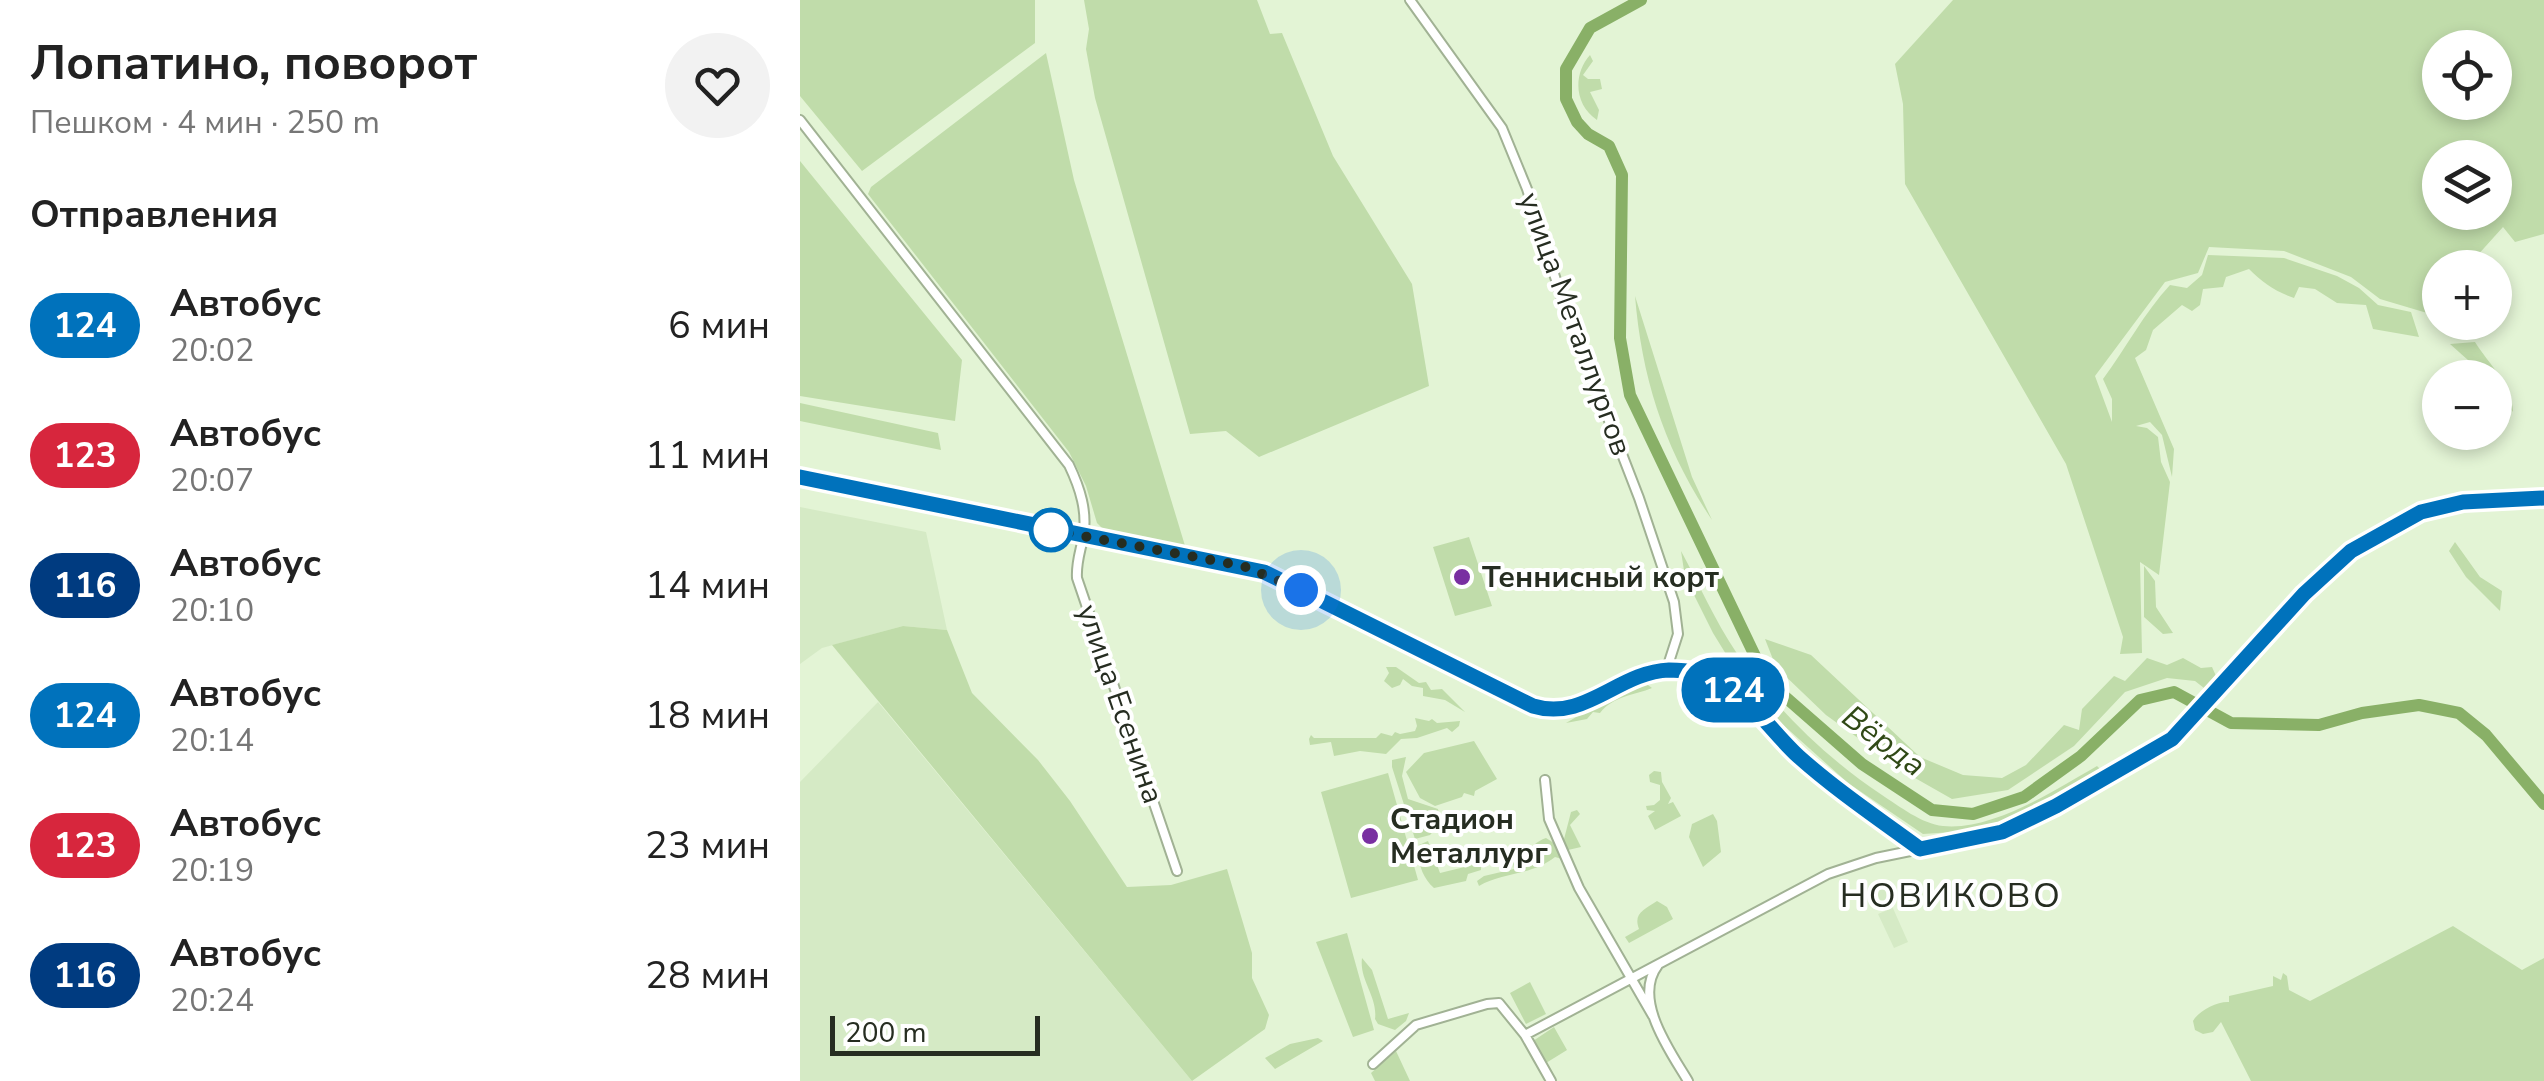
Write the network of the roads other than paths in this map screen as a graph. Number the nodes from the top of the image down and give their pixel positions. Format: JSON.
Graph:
{"nodes":[{"id":1,"x":1410,"y":0,"type":"edge"},
{"id":2,"x":800,"y":120,"type":"edge"},
{"id":3,"x":800,"y":477,"type":"edge"},
{"id":4,"x":2544,"y":498,"type":"edge"},
{"id":5,"x":1083,"y":536,"type":"junction"},
{"id":6,"x":1675,"y":670,"type":"junction"},
{"id":7,"x":1545,"y":780,"type":"dead end"},
{"id":8,"x":1920,"y":849,"type":"junction"},
{"id":9,"x":1177,"y":871,"type":"dead end"},
{"id":10,"x":1661,"y":962,"type":"junction"},
{"id":11,"x":1632,"y":976,"type":"junction"},
{"id":12,"x":1654,"y":1016,"type":"junction"},
{"id":13,"x":1525,"y":1034,"type":"junction"},
{"id":14,"x":1373,"y":1064,"type":"dead end"},
{"id":15,"x":1551,"y":1081,"type":"edge"},
{"id":16,"x":1688,"y":1081,"type":"edge"}],
"edges":[{"from":1,"to":6,"type":"street","name":"улица Металлургов"},
{"from":2,"to":5,"type":"street","name":"улица Есенина"},
{"from":3,"to":5,"type":"street"},
{"from":4,"to":8,"type":"street"},
{"from":5,"to":6,"type":"street"},
{"from":5,"to":9,"type":"street","name":"улица Есенина"},
{"from":6,"to":8,"type":"street"},
{"from":7,"to":11,"type":"street"},
{"from":8,"to":10,"type":"street"},
{"from":10,"to":11,"type":"street"},
{"from":10,"to":12,"type":"street"},
{"from":11,"to":12,"type":"street"},
{"from":11,"to":13,"type":"street"},
{"from":12,"to":16,"type":"street"},
{"from":13,"to":14,"type":"street"},
{"from":13,"to":15,"type":"street"}]}
